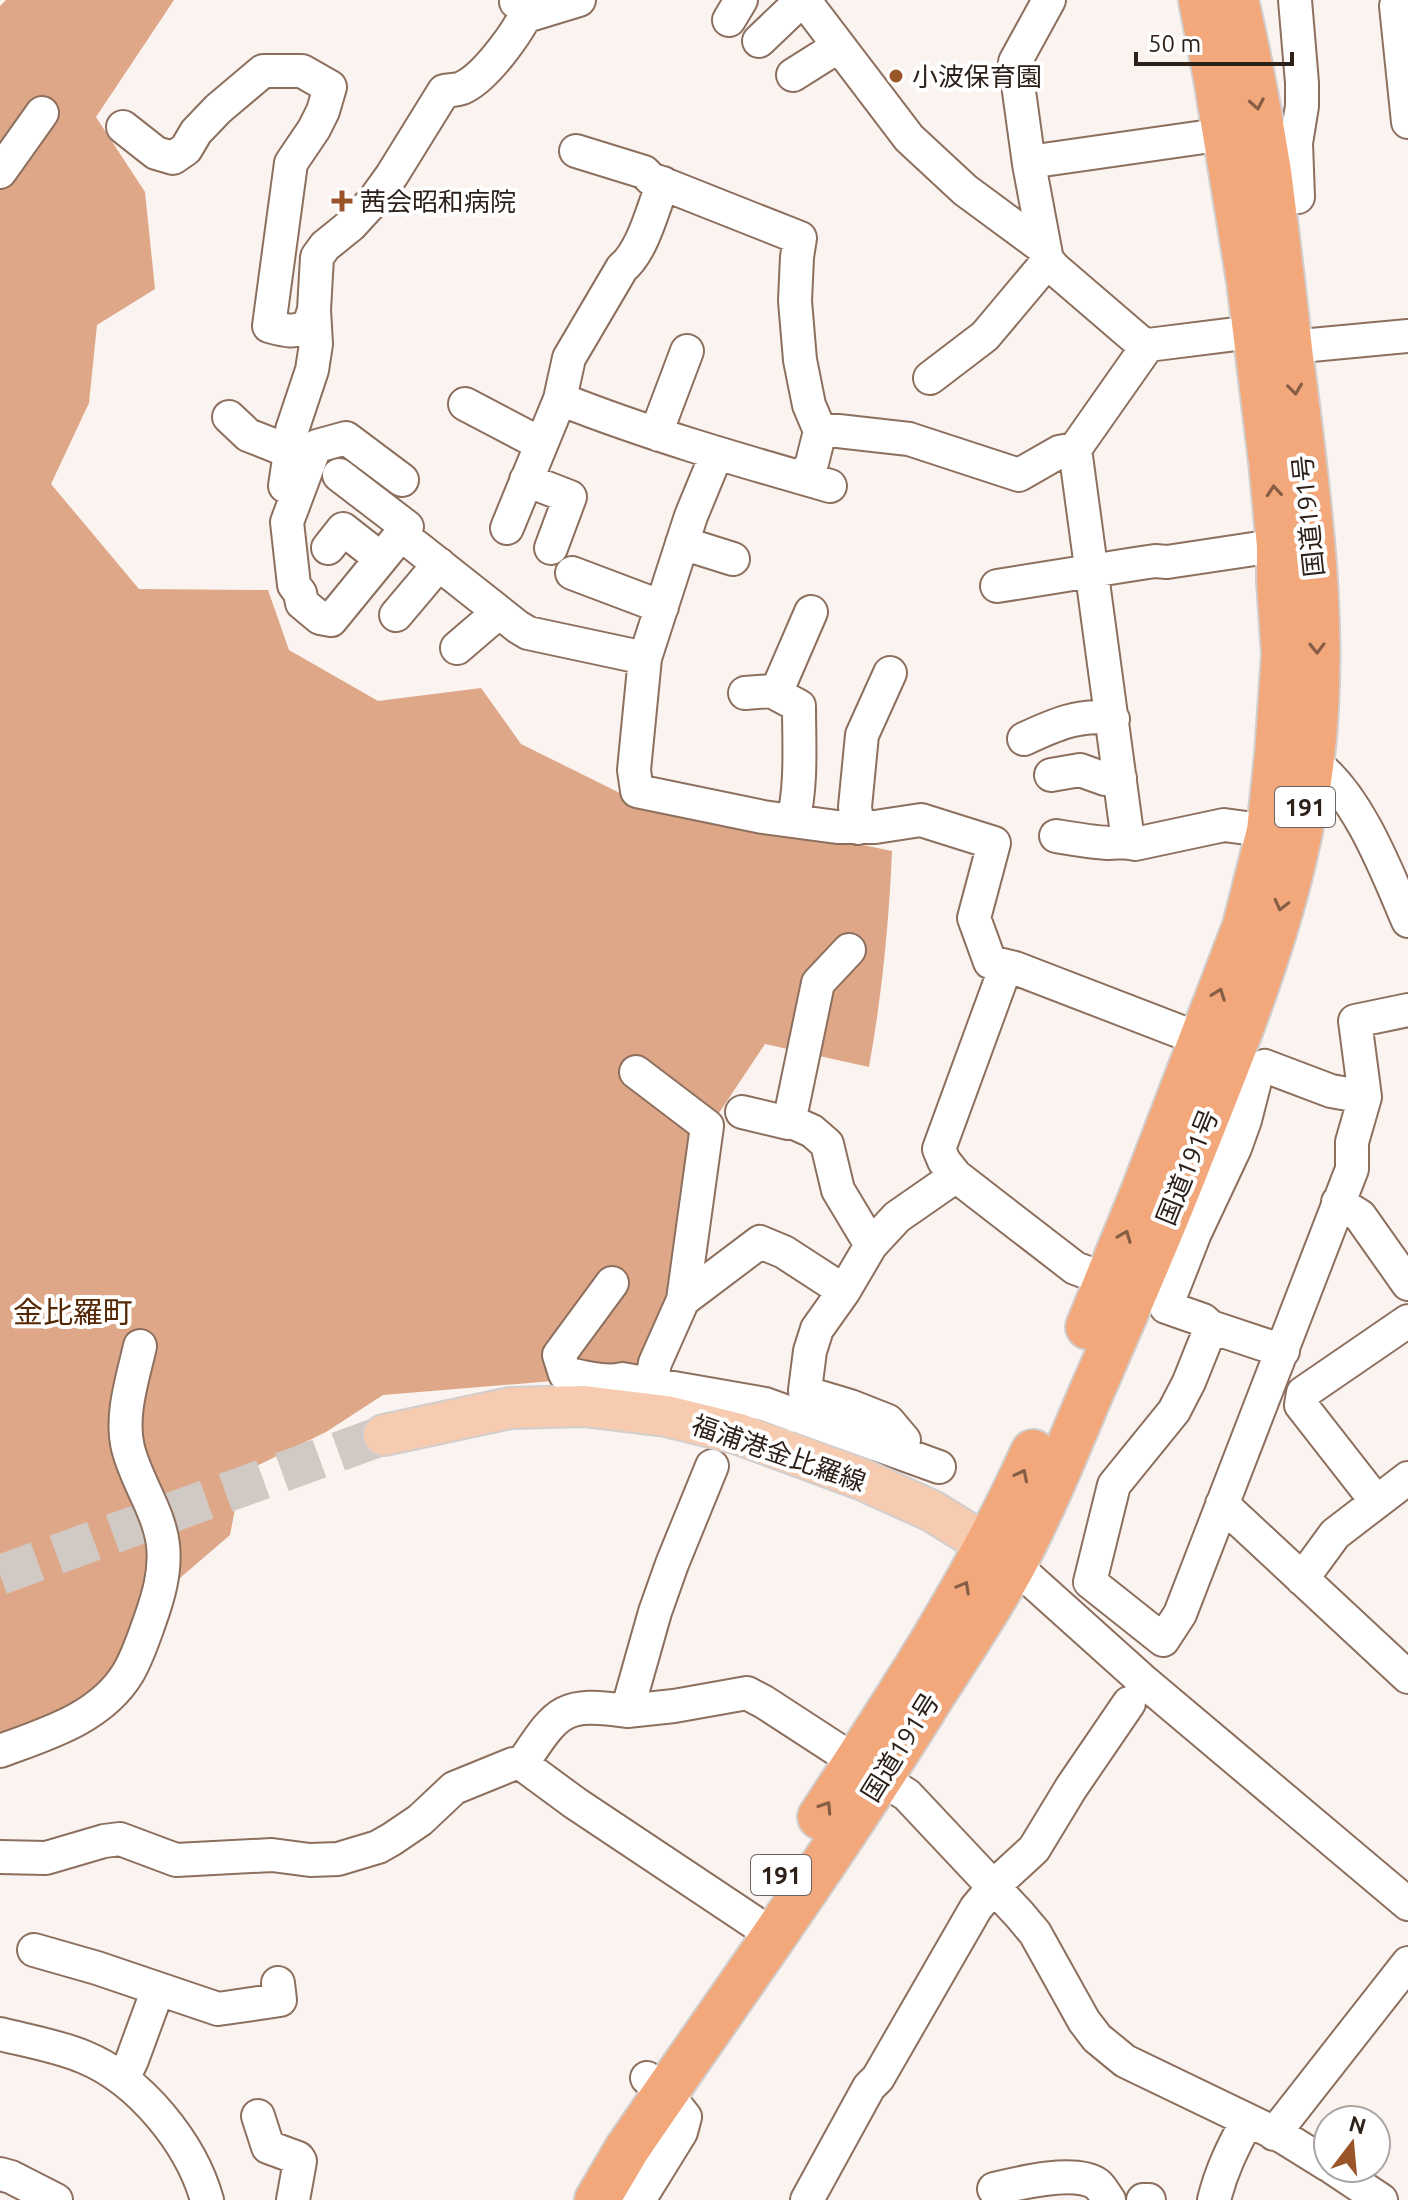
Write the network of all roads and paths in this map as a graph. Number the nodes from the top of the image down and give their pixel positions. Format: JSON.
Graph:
{"nodes":[{"id":1,"x":579,"y":0,"type":"edge"},
{"id":2,"x":803,"y":0,"type":"edge"},
{"id":3,"x":1049,"y":0,"type":"edge"},
{"id":4,"x":1201,"y":0,"type":"edge"},
{"id":5,"x":1236,"y":0,"type":"edge"},
{"id":6,"x":1295,"y":0,"type":"edge"},
{"id":7,"x":524,"y":4,"type":"edge"},
{"id":8,"x":1397,"y":4,"type":"edge"},
{"id":9,"x":759,"y":41,"type":"dead end"},
{"id":10,"x":839,"y":46,"type":"junction"},
{"id":11,"x":793,"y":75,"type":"dead end"},
{"id":12,"x":42,"y":113,"type":"dead end"},
{"id":13,"x":1408,"y":122,"type":"edge"},
{"id":14,"x":123,"y":127,"type":"dead end"},
{"id":15,"x":1225,"y":134,"type":"junction"},
{"id":16,"x":576,"y":151,"type":"dead end"},
{"id":17,"x":1029,"y":164,"type":"junction"},
{"id":18,"x":0,"y":172,"type":"edge"},
{"id":19,"x":1287,"y":178,"type":"junction"},
{"id":20,"x":663,"y":183,"type":"junction"},
{"id":21,"x":1046,"y":255,"type":"junction"},
{"id":22,"x":314,"y":310,"type":"junction"},
{"id":23,"x":1277,"y":335,"type":"junction"},
{"id":24,"x":1408,"y":336,"type":"edge"},
{"id":25,"x":1148,"y":345,"type":"junction"},
{"id":26,"x":687,"y":351,"type":"dead end"},
{"id":27,"x":930,"y":378,"type":"dead end"},
{"id":28,"x":560,"y":399,"type":"junction"},
{"id":29,"x":465,"y":404,"type":"dead end"},
{"id":30,"x":229,"y":417,"type":"dead end"},
{"id":31,"x":820,"y":431,"type":"junction"},
{"id":32,"x":659,"y":435,"type":"junction"},
{"id":33,"x":541,"y":444,"type":"junction"},
{"id":34,"x":1075,"y":449,"type":"junction"},
{"id":35,"x":291,"y":452,"type":"junction"},
{"id":36,"x":717,"y":453,"type":"junction"},
{"id":37,"x":339,"y":475,"type":"dead end"},
{"id":38,"x":402,"y":480,"type":"dead end"},
{"id":39,"x":526,"y":480,"type":"junction"},
{"id":40,"x":281,"y":515,"type":"junction"},
{"id":41,"x":507,"y":528,"type":"dead end"},
{"id":42,"x":682,"y":543,"type":"junction"},
{"id":43,"x":1295,"y":543,"type":"junction"},
{"id":44,"x":390,"y":547,"type":"junction"},
{"id":45,"x":328,"y":548,"type":"dead end"},
{"id":46,"x":551,"y":548,"type":"dead end"},
{"id":47,"x":733,"y":559,"type":"dead end"},
{"id":48,"x":439,"y":564,"type":"junction"},
{"id":49,"x":1091,"y":571,"type":"junction"},
{"id":50,"x":572,"y":573,"type":"dead end"},
{"id":51,"x":997,"y":586,"type":"dead end"},
{"id":52,"x":662,"y":607,"type":"junction"},
{"id":53,"x":499,"y":612,"type":"junction"},
{"id":54,"x":811,"y":612,"type":"dead end"},
{"id":55,"x":396,"y":615,"type":"dead end"},
{"id":56,"x":457,"y":648,"type":"dead end"},
{"id":57,"x":645,"y":658,"type":"junction"},
{"id":58,"x":890,"y":673,"type":"dead end"},
{"id":59,"x":1113,"y":719,"type":"junction"},
{"id":60,"x":1024,"y":739,"type":"dead end"},
{"id":61,"x":1294,"y":758,"type":"junction"},
{"id":62,"x":1051,"y":775,"type":"dead end"},
{"id":63,"x":1120,"y":778,"type":"junction"},
{"id":64,"x":793,"y":821,"type":"junction"},
{"id":65,"x":858,"y":828,"type":"junction"},
{"id":66,"x":1269,"y":831,"type":"junction"},
{"id":67,"x":1056,"y":836,"type":"dead end"},
{"id":68,"x":1128,"y":841,"type":"junction"},
{"id":69,"x":1408,"y":921,"type":"edge"},
{"id":70,"x":849,"y":950,"type":"dead end"},
{"id":71,"x":1006,"y":966,"type":"junction"},
{"id":72,"x":1408,"y":1010,"type":"edge"},
{"id":73,"x":1202,"y":1040,"type":"junction"},
{"id":74,"x":636,"y":1072,"type":"dead end"},
{"id":75,"x":1365,"y":1097,"type":"junction"},
{"id":76,"x":742,"y":1112,"type":"dead end"},
{"id":77,"x":792,"y":1122,"type":"junction"},
{"id":78,"x":1217,"y":1141,"type":"junction"},
{"id":79,"x":956,"y":1176,"type":"junction"},
{"id":80,"x":829,"y":1197,"type":"dead end"},
{"id":81,"x":1338,"y":1202,"type":"junction"},
{"id":82,"x":871,"y":1245,"type":"junction"},
{"id":83,"x":1107,"y":1280,"type":"junction"},
{"id":84,"x":612,"y":1283,"type":"dead end"},
{"id":85,"x":1408,"y":1284,"type":"edge"},
{"id":86,"x":844,"y":1291,"type":"junction"},
{"id":87,"x":683,"y":1300,"type":"junction"},
{"id":88,"x":1408,"y":1321,"type":"edge"},
{"id":89,"x":1211,"y":1327,"type":"junction"},
{"id":90,"x":140,"y":1346,"type":"dead end"},
{"id":91,"x":1283,"y":1351,"type":"junction"},
{"id":92,"x":651,"y":1384,"type":"junction"},
{"id":93,"x":801,"y":1409,"type":"junction"},
{"id":94,"x":384,"y":1435,"type":"tunnel mouth"},
{"id":95,"x":904,"y":1440,"type":"junction"},
{"id":96,"x":837,"y":1444,"type":"junction"},
{"id":97,"x":712,"y":1466,"type":"dead end"},
{"id":98,"x":1408,"y":1478,"type":"edge"},
{"id":99,"x":1376,"y":1501,"type":"junction"},
{"id":100,"x":1217,"y":1516,"type":"junction"},
{"id":101,"x":1000,"y":1554,"type":"junction"},
{"id":102,"x":1302,"y":1579,"type":"junction"},
{"id":103,"x":1317,"y":1617,"type":"dead end"},
{"id":104,"x":1408,"y":1677,"type":"edge"},
{"id":105,"x":1129,"y":1703,"type":"dead end"},
{"id":106,"x":627,"y":1711,"type":"junction"},
{"id":107,"x":0,"y":1751,"type":"edge"},
{"id":108,"x":522,"y":1764,"type":"junction"},
{"id":109,"x":869,"y":1769,"type":"junction"},
{"id":110,"x":0,"y":1857,"type":"edge"},
{"id":111,"x":994,"y":1887,"type":"junction"},
{"id":112,"x":1408,"y":1904,"type":"edge"},
{"id":113,"x":762,"y":1928,"type":"junction"},
{"id":114,"x":34,"y":1950,"type":"dead end"},
{"id":115,"x":1408,"y":1963,"type":"edge"},
{"id":116,"x":278,"y":1983,"type":"dead end"},
{"id":117,"x":158,"y":1989,"type":"junction"},
{"id":118,"x":0,"y":2034,"type":"edge"},
{"id":119,"x":123,"y":2079,"type":"junction"},
{"id":120,"x":656,"y":2085,"type":"junction"},
{"id":121,"x":258,"y":2116,"type":"dead end"},
{"id":122,"x":1261,"y":2127,"type":"junction"},
{"id":123,"x":1312,"y":2156,"type":"edge"},
{"id":124,"x":0,"y":2174,"type":"edge"},
{"id":125,"x":1357,"y":2184,"type":"edge"},
{"id":126,"x":994,"y":2189,"type":"dead end"},
{"id":127,"x":56,"y":2200,"type":"edge"},
{"id":128,"x":207,"y":2200,"type":"edge"},
{"id":129,"x":293,"y":2200,"type":"edge"},
{"id":130,"x":567,"y":2200,"type":"edge"},
{"id":131,"x":597,"y":2200,"type":"edge"},
{"id":132,"x":639,"y":2200,"type":"edge"},
{"id":133,"x":807,"y":2200,"type":"edge"},
{"id":134,"x":1109,"y":2200,"type":"edge"},
{"id":135,"x":1143,"y":2200,"type":"edge"},
{"id":136,"x":1149,"y":2200,"type":"edge"},
{"id":137,"x":1214,"y":2200,"type":"edge"},
{"id":138,"x":1381,"y":2200,"type":"edge"}],
"edges":[{"from":1,"to":7,"type":"street"},
{"from":2,"to":9,"type":"street"},
{"from":2,"to":10,"type":"street"},
{"from":3,"to":17,"type":"street"},
{"from":4,"to":15,"type":"highway","name":"国道191号","number":"191"},
{"from":5,"to":19,"type":"highway","name":"国道191号","number":"191","one_way":true},
{"from":6,"to":19,"type":"street"},
{"from":7,"to":22,"type":"street"},
{"from":8,"to":13,"type":"street"},
{"from":10,"to":11,"type":"street"},
{"from":10,"to":21,"type":"street"},
{"from":12,"to":18,"type":"street"},
{"from":14,"to":22,"type":"street"},
{"from":15,"to":17,"type":"street"},
{"from":15,"to":23,"type":"highway","name":"国道191号","number":"191"},
{"from":16,"to":20,"type":"street"},
{"from":17,"to":21,"type":"street"},
{"from":19,"to":23,"type":"highway","name":"国道191号","number":"191"},
{"from":20,"to":28,"type":"street"},
{"from":20,"to":31,"type":"street"},
{"from":21,"to":25,"type":"street"},
{"from":21,"to":27,"type":"street"},
{"from":22,"to":35,"type":"street"},
{"from":23,"to":24,"type":"street"},
{"from":23,"to":25,"type":"street"},
{"from":23,"to":43,"type":"highway","name":"国道191号","number":"191"},
{"from":25,"to":34,"type":"street"},
{"from":26,"to":32,"type":"street"},
{"from":28,"to":32,"type":"street"},
{"from":28,"to":33,"type":"street"},
{"from":29,"to":33,"type":"street"},
{"from":30,"to":35,"type":"street"},
{"from":31,"to":34,"type":"street"},
{"from":31,"to":36,"type":"street"},
{"from":32,"to":36,"type":"street"},
{"from":33,"to":39,"type":"street"},
{"from":34,"to":49,"type":"street"},
{"from":35,"to":40,"type":"street"},
{"from":36,"to":42,"type":"street"},
{"from":37,"to":44,"type":"street"},
{"from":38,"to":40,"type":"street"},
{"from":39,"to":41,"type":"street"},
{"from":39,"to":46,"type":"street"},
{"from":40,"to":44,"type":"street"},
{"from":42,"to":47,"type":"street"},
{"from":42,"to":52,"type":"street"},
{"from":43,"to":49,"type":"street"},
{"from":43,"to":61,"type":"highway","name":"国道191号","number":"191"},
{"from":44,"to":45,"type":"street"},
{"from":44,"to":48,"type":"street"},
{"from":48,"to":53,"type":"street"},
{"from":48,"to":55,"type":"street"},
{"from":49,"to":51,"type":"street"},
{"from":49,"to":59,"type":"street"},
{"from":50,"to":52,"type":"street"},
{"from":52,"to":57,"type":"street"},
{"from":53,"to":56,"type":"street"},
{"from":53,"to":57,"type":"street"},
{"from":54,"to":64,"type":"street"},
{"from":57,"to":64,"type":"street"},
{"from":58,"to":65,"type":"street"},
{"from":59,"to":60,"type":"street"},
{"from":59,"to":63,"type":"street"},
{"from":61,"to":66,"type":"highway","name":"国道191号","number":"191"},
{"from":61,"to":69,"type":"street"},
{"from":61,"to":78,"type":"highway","name":"国道191号","number":"191","one_way":true},
{"from":62,"to":63,"type":"street"},
{"from":63,"to":68,"type":"street"},
{"from":64,"to":65,"type":"street"},
{"from":65,"to":71,"type":"street"},
{"from":66,"to":68,"type":"street"},
{"from":73,"to":66,"type":"highway","name":"国道191号","number":"191","one_way":true},
{"from":67,"to":68,"type":"street"},
{"from":70,"to":77,"type":"street"},
{"from":71,"to":73,"type":"street"},
{"from":71,"to":79,"type":"street"},
{"from":72,"to":75,"type":"street"},
{"from":83,"to":73,"type":"highway","name":"国道191号","number":"191","one_way":true},
{"from":74,"to":87,"type":"street"},
{"from":75,"to":78,"type":"street"},
{"from":75,"to":81,"type":"street"},
{"from":76,"to":77,"type":"street"},
{"from":77,"to":82,"type":"street"},
{"from":78,"to":89,"type":"street"},
{"from":78,"to":101,"type":"highway","name":"国道191号","number":"191"},
{"from":79,"to":82,"type":"street"},
{"from":79,"to":83,"type":"street"},
{"from":80,"to":82,"type":"street"},
{"from":81,"to":85,"type":"street"},
{"from":81,"to":91,"type":"street"},
{"from":82,"to":86,"type":"street"},
{"from":101,"to":83,"type":"highway","name":"国道191号","number":"191","one_way":true},
{"from":84,"to":92,"type":"street"},
{"from":86,"to":87,"type":"street"},
{"from":86,"to":93,"type":"street"},
{"from":87,"to":92,"type":"street"},
{"from":88,"to":99,"type":"street"},
{"from":89,"to":91,"type":"street"},
{"from":89,"to":100,"type":"street"},
{"from":90,"to":107,"type":"street"},
{"from":91,"to":100,"type":"street"},
{"from":92,"to":93,"type":"street"},
{"from":93,"to":95,"type":"street"},
{"from":93,"to":96,"type":"street"},
{"from":94,"to":96,"type":"main road","name":"福浦港金比羅線"},
{"from":95,"to":96,"type":"street"},
{"from":95,"to":96,"type":"street"},
{"from":96,"to":101,"type":"main road","name":"福浦港金比羅線"},
{"from":97,"to":106,"type":"street"},
{"from":98,"to":99,"type":"street"},
{"from":99,"to":102,"type":"street"},
{"from":100,"to":102,"type":"street"},
{"from":100,"to":103,"type":"street"},
{"from":101,"to":109,"type":"highway","name":"国道191号","number":"191"},
{"from":101,"to":112,"type":"street"},
{"from":102,"to":104,"type":"street"},
{"from":105,"to":111,"type":"street"},
{"from":106,"to":108,"type":"street"},
{"from":106,"to":109,"type":"street"},
{"from":108,"to":110,"type":"street"},
{"from":108,"to":113,"type":"street"},
{"from":109,"to":111,"type":"street"},
{"from":109,"to":113,"type":"highway","name":"国道191号","number":"191"},
{"from":111,"to":122,"type":"street"},
{"from":111,"to":133,"type":"street"},
{"from":113,"to":120,"type":"highway","name":"国道191号","number":"191"},
{"from":114,"to":117,"type":"street"},
{"from":115,"to":122,"type":"street"},
{"from":116,"to":117,"type":"street"},
{"from":117,"to":119,"type":"street"},
{"from":118,"to":119,"type":"street"},
{"from":119,"to":128,"type":"street"},
{"from":120,"to":130,"type":"highway","name":"国道191号","number":"191"},
{"from":120,"to":131,"type":"highway","name":"国道191号","number":"191"},
{"from":120,"to":132,"type":"street"},
{"from":121,"to":129,"type":"street"},
{"from":122,"to":123,"type":"street"},
{"from":122,"to":137,"type":"street"},
{"from":124,"to":127,"type":"street"},
{"from":125,"to":138,"type":"street"},
{"from":126,"to":134,"type":"street"},
{"from":135,"to":136,"type":"street"}]}
